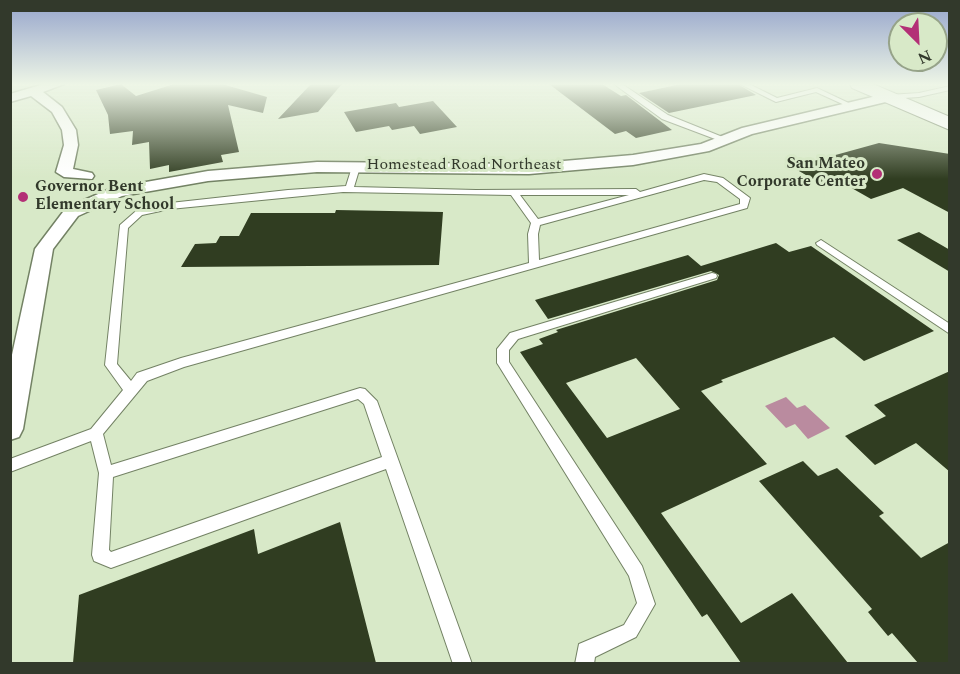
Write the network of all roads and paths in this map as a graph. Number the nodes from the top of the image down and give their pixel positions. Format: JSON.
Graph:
{"nodes":[{"id":1,"x":60,"y":115,"type":"edge"},
{"id":2,"x":663,"y":115,"type":"edge"},
{"id":3,"x":812,"y":115,"type":"edge"},
{"id":4,"x":726,"y":140,"type":"junction"},
{"id":5,"x":356,"y":167,"type":"junction"},
{"id":6,"x":86,"y":176,"type":"dead end"},
{"id":7,"x":349,"y":190,"type":"junction"},
{"id":8,"x":649,"y":192,"type":"junction"},
{"id":9,"x":514,"y":193,"type":"junction"},
{"id":10,"x":536,"y":223,"type":"junction"},
{"id":11,"x":821,"y":243,"type":"dead end"},
{"id":12,"x":534,"y":265,"type":"junction"},
{"id":13,"x":712,"y":276,"type":"dead end"},
{"id":14,"x":950,"y":330,"type":"edge"},
{"id":15,"x":131,"y":391,"type":"junction"},
{"id":16,"x":10,"y":429,"type":"edge"},
{"id":17,"x":96,"y":433,"type":"junction"},
{"id":18,"x":391,"y":461,"type":"junction"},
{"id":19,"x":10,"y":466,"type":"edge"},
{"id":20,"x":106,"y":473,"type":"junction"},
{"id":21,"x":463,"y":663,"type":"edge"},
{"id":22,"x":584,"y":663,"type":"edge"}],
"edges":[{"from":1,"to":6,"type":"street"},
{"from":2,"to":4,"type":"lane"},
{"from":3,"to":4,"type":"street","name":"Homestead Road Northeast"},
{"from":4,"to":5,"type":"street","name":"Homestead Road Northeast"},
{"from":5,"to":7,"type":"lane"},
{"from":5,"to":16,"type":"street","name":"Homestead Road Northeast"},
{"from":7,"to":9,"type":"lane"},
{"from":7,"to":15,"type":"lane"},
{"from":8,"to":9,"type":"lane"},
{"from":8,"to":10,"type":"lane"},
{"from":8,"to":12,"type":"lane"},
{"from":9,"to":10,"type":"lane"},
{"from":10,"to":12,"type":"lane"},
{"from":11,"to":14,"type":"lane"},
{"from":12,"to":15,"type":"lane"},
{"from":13,"to":22,"type":"lane"},
{"from":15,"to":17,"type":"lane"},
{"from":17,"to":19,"type":"lane"},
{"from":17,"to":20,"type":"lane"},
{"from":18,"to":20,"type":"lane"},
{"from":18,"to":20,"type":"lane"},
{"from":18,"to":21,"type":"lane"}]}
